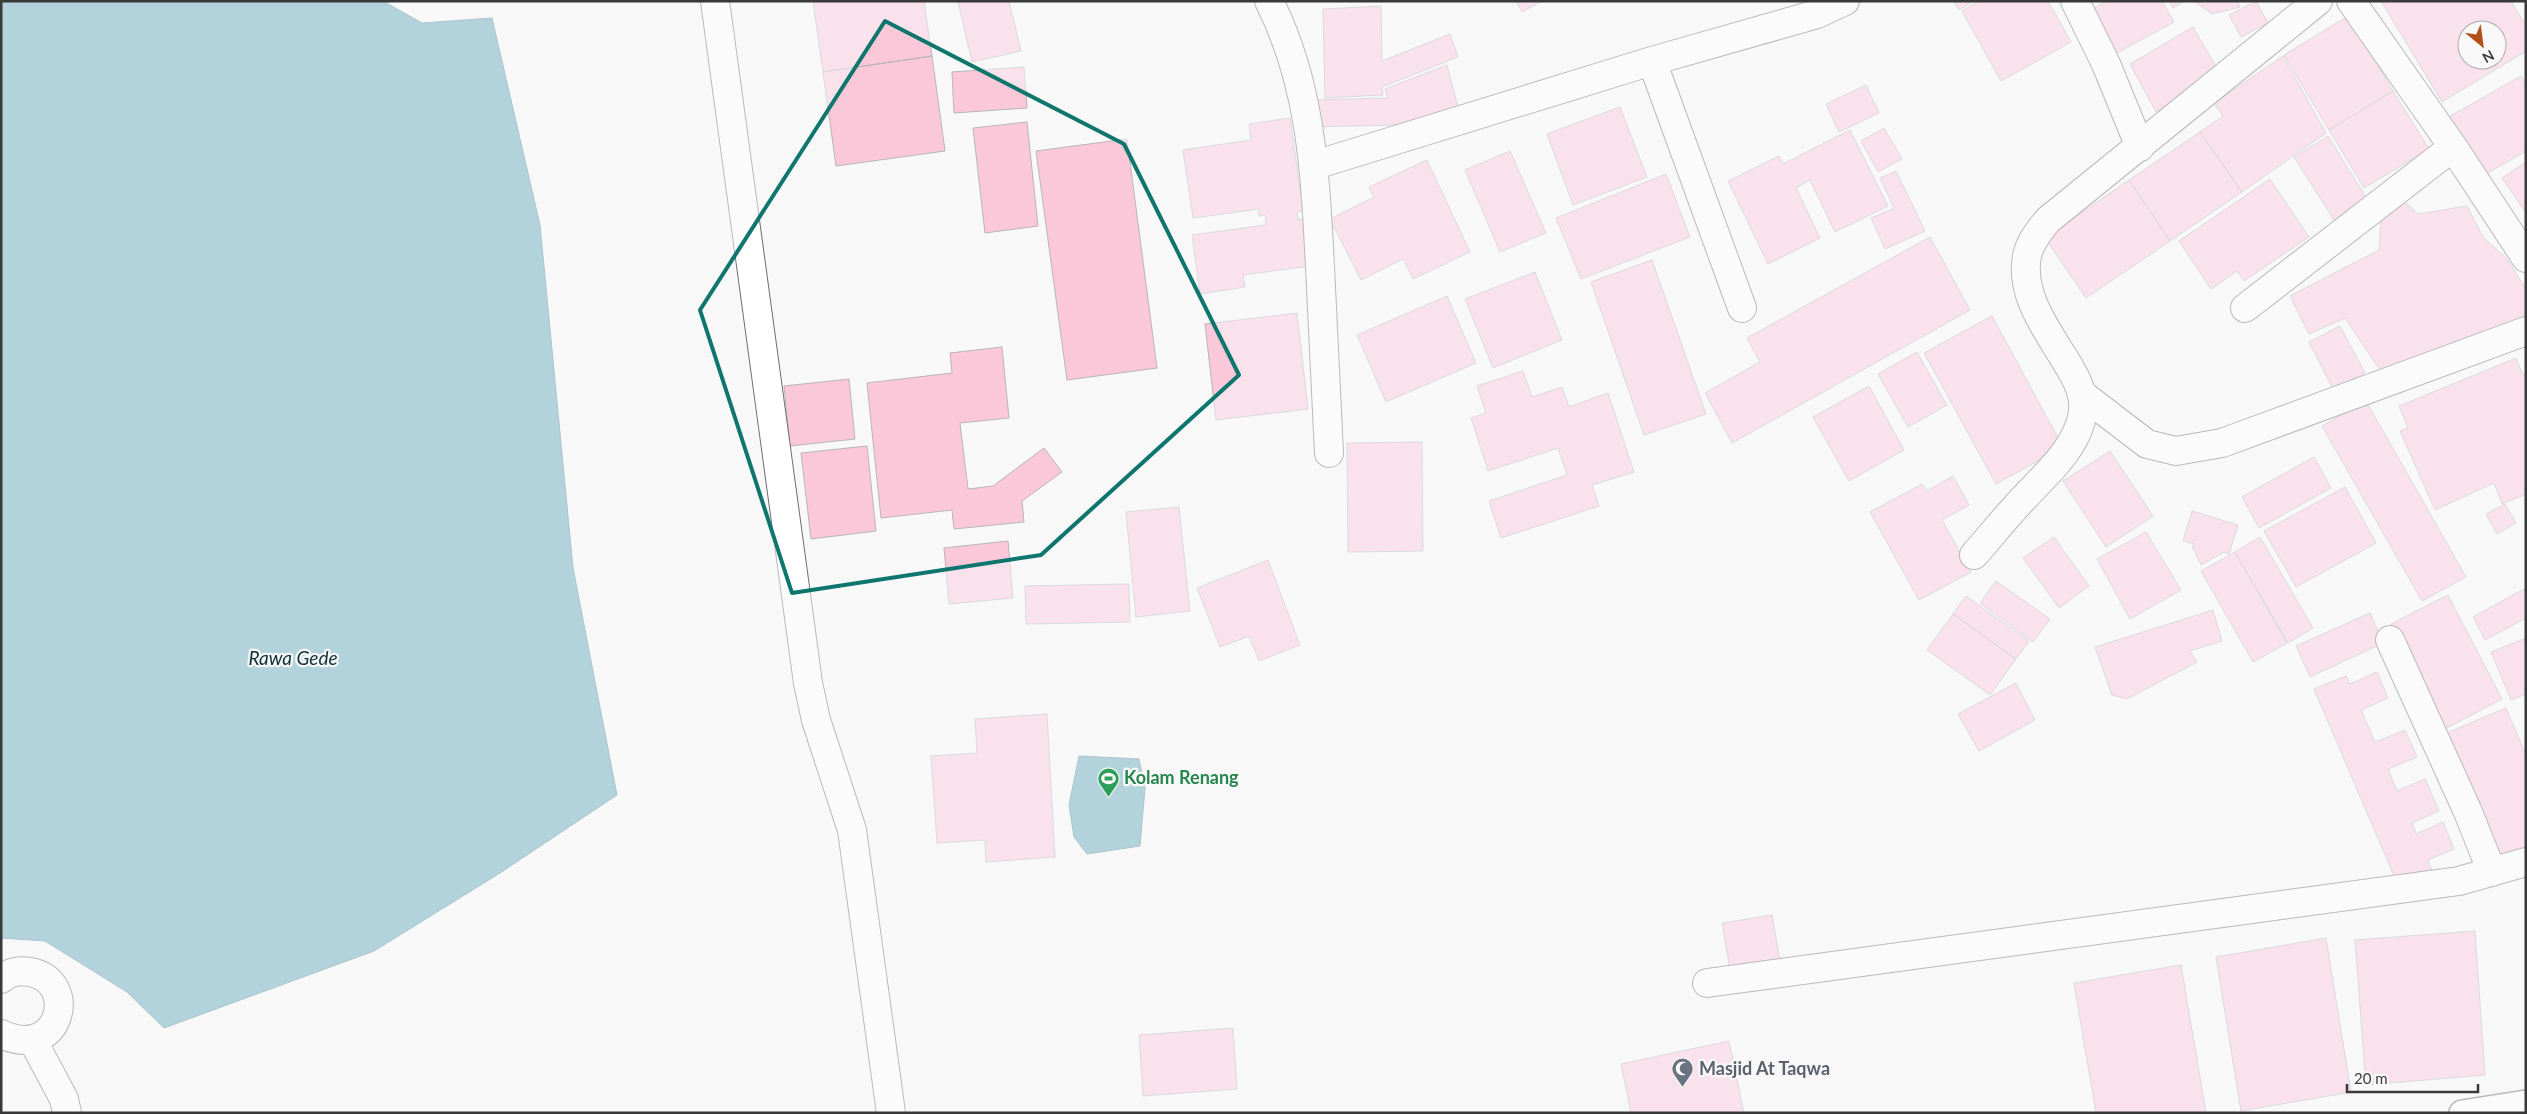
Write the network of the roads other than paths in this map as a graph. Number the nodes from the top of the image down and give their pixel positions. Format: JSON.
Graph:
{"nodes":[{"id":1,"x":715,"y":1,"type":"edge"},
{"id":2,"x":1269,"y":1,"type":"edge"},
{"id":3,"x":1845,"y":1,"type":"edge"},
{"id":4,"x":2075,"y":1,"type":"edge"},
{"id":5,"x":2318,"y":1,"type":"edge"},
{"id":6,"x":2351,"y":1,"type":"edge"},
{"id":7,"x":1814,"y":8,"type":"edge"},
{"id":8,"x":1652,"y":61,"type":"junction"},
{"id":9,"x":2453,"y":146,"type":"junction"},
{"id":10,"x":2140,"y":147,"type":"junction"},
{"id":11,"x":1314,"y":165,"type":"junction"},
{"id":12,"x":2526,"y":258,"type":"edge"},
{"id":13,"x":1742,"y":308,"type":"dead end"},
{"id":14,"x":2245,"y":308,"type":"dead end"},
{"id":15,"x":2526,"y":331,"type":"edge"},
{"id":16,"x":2083,"y":394,"type":"junction"},
{"id":17,"x":1329,"y":453,"type":"dead end"},
{"id":18,"x":1974,"y":555,"type":"dead end"},
{"id":19,"x":2390,"y":640,"type":"dead end"},
{"id":20,"x":2526,"y":862,"type":"edge"},
{"id":21,"x":2492,"y":872,"type":"junction"},
{"id":22,"x":1,"y":979,"type":"edge"},
{"id":23,"x":1707,"y":983,"type":"dead end"},
{"id":24,"x":1,"y":1034,"type":"edge"},
{"id":25,"x":33,"y":1041,"type":"junction"},
{"id":26,"x":2526,"y":1103,"type":"edge"},
{"id":27,"x":68,"y":1113,"type":"edge"},
{"id":28,"x":891,"y":1113,"type":"edge"},
{"id":29,"x":2462,"y":1113,"type":"edge"}],
"edges":[{"from":1,"to":28,"type":"street"},
{"from":2,"to":11,"type":"street"},
{"from":3,"to":7,"type":"street"},
{"from":4,"to":10,"type":"street"},
{"from":5,"to":10,"type":"street"},
{"from":6,"to":9,"type":"street"},
{"from":7,"to":8,"type":"street"},
{"from":8,"to":11,"type":"street"},
{"from":8,"to":13,"type":"street"},
{"from":9,"to":12,"type":"street"},
{"from":9,"to":14,"type":"street"},
{"from":10,"to":16,"type":"street"},
{"from":11,"to":17,"type":"street"},
{"from":15,"to":16,"type":"street"},
{"from":16,"to":18,"type":"street"},
{"from":19,"to":21,"type":"street"},
{"from":20,"to":21,"type":"street"},
{"from":21,"to":23,"type":"street"},
{"from":22,"to":25,"type":"street"},
{"from":24,"to":25,"type":"street"},
{"from":25,"to":27,"type":"street"},
{"from":26,"to":29,"type":"lane"}]}
